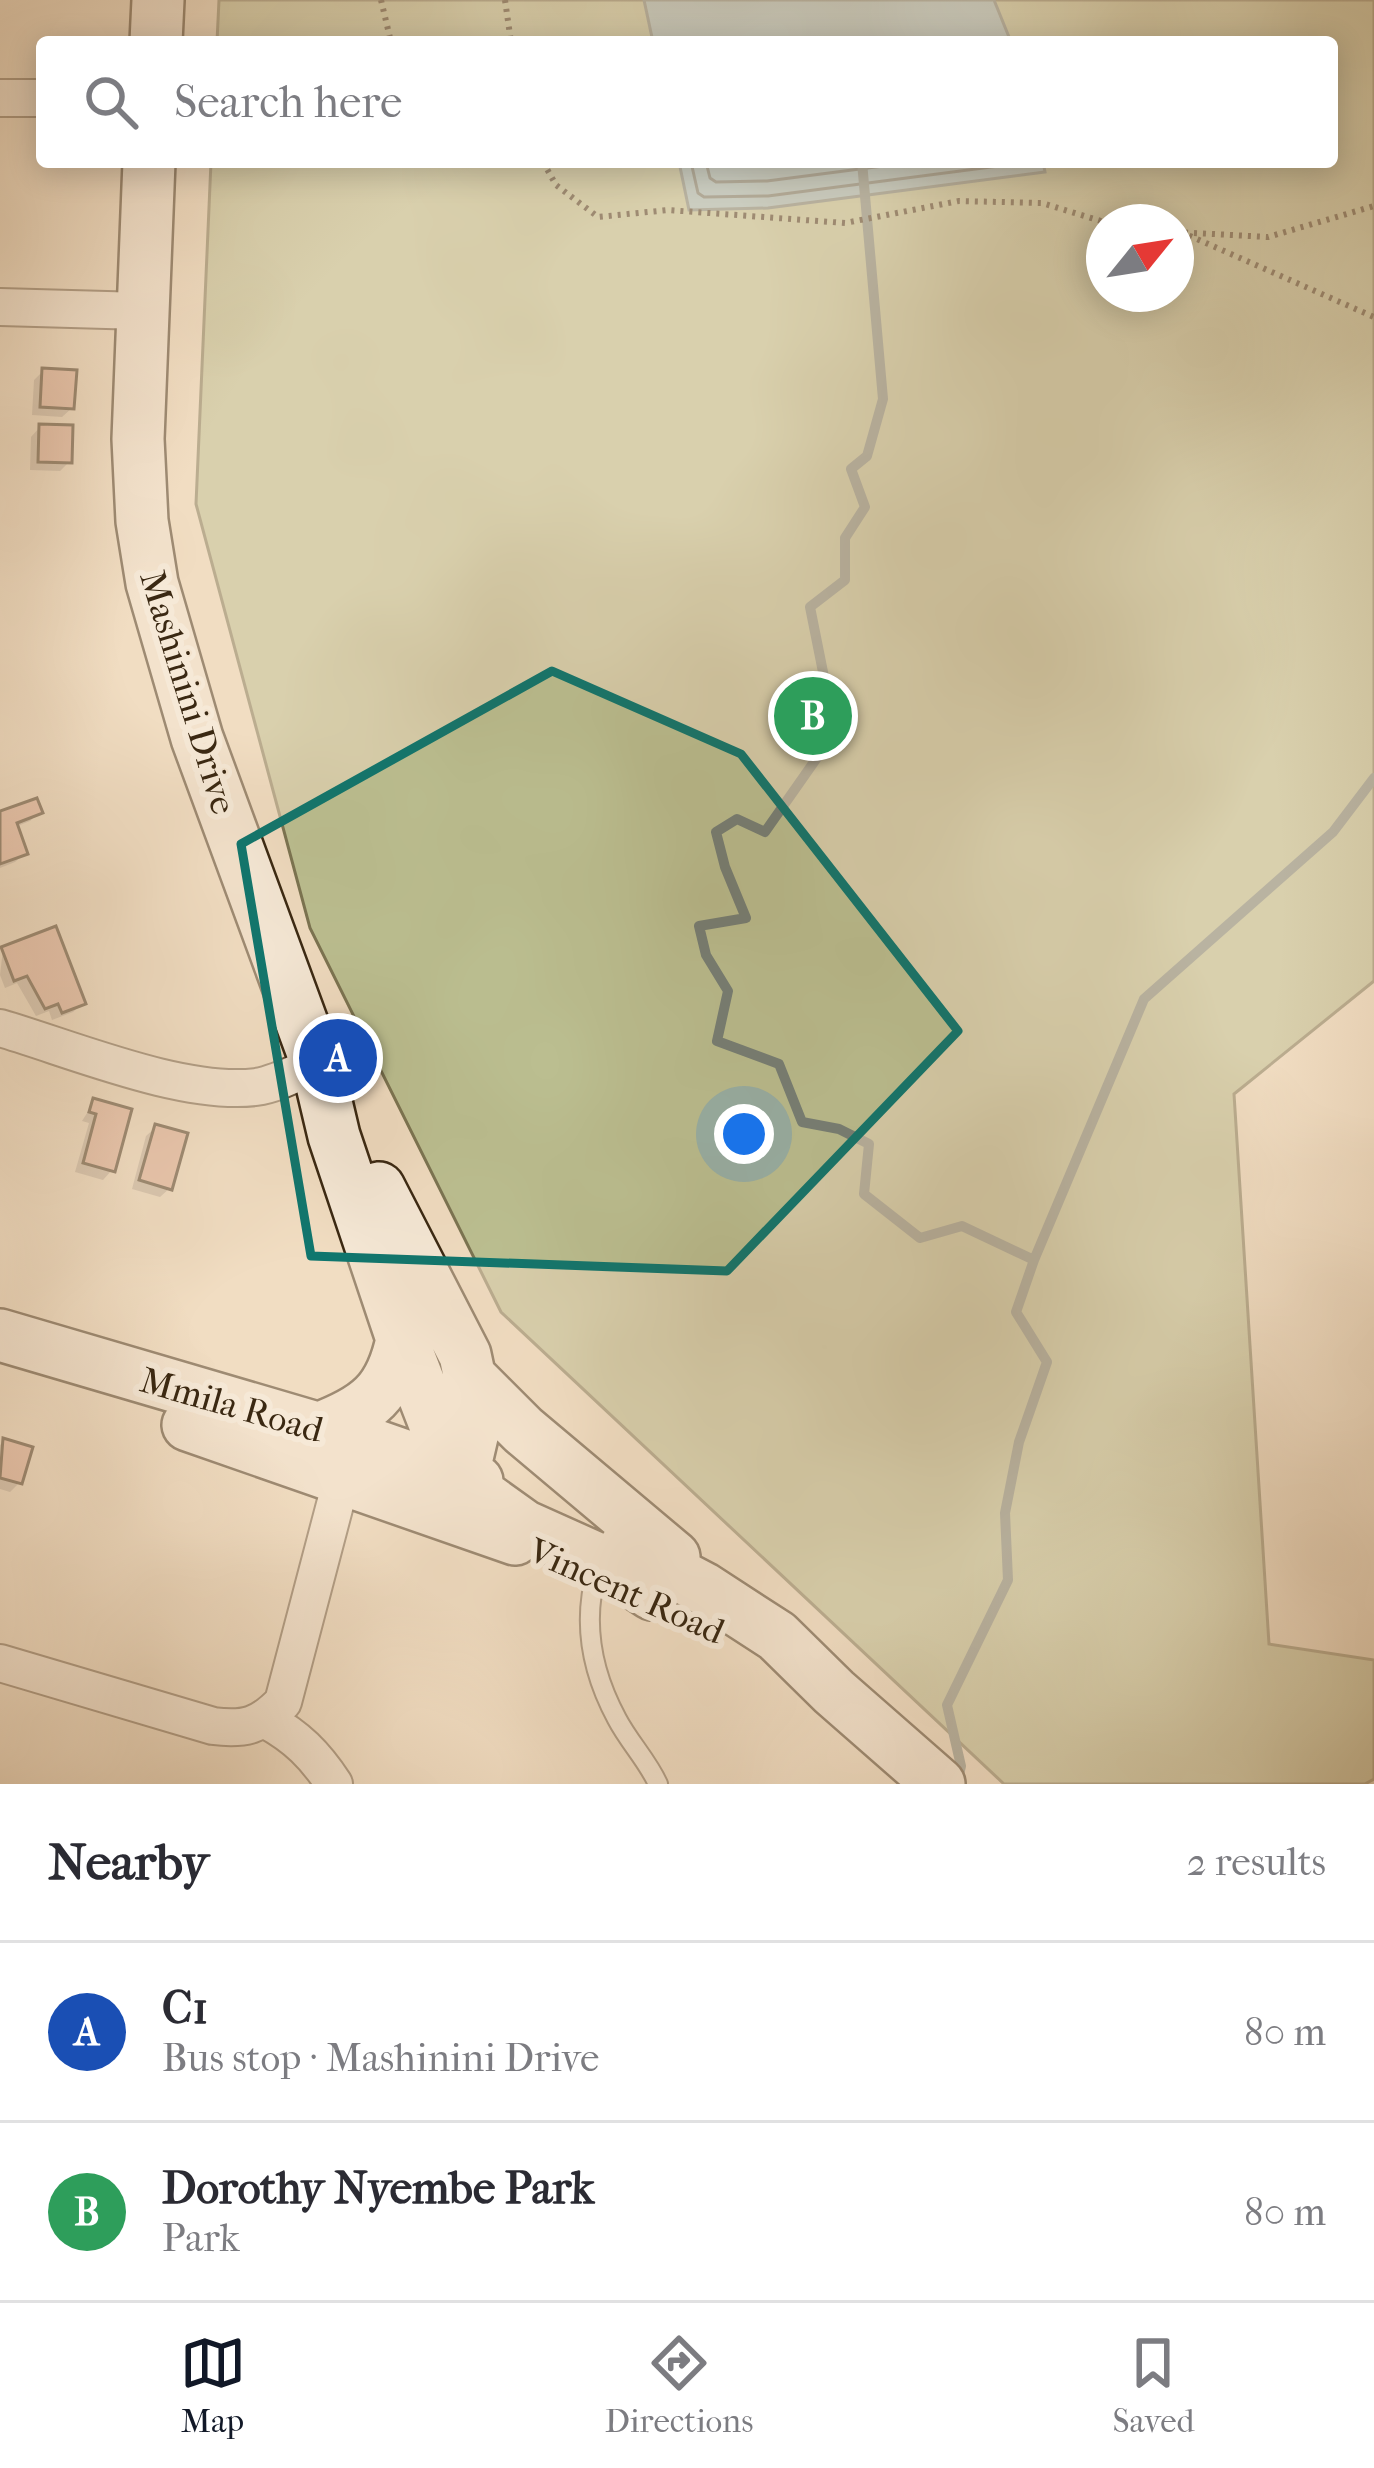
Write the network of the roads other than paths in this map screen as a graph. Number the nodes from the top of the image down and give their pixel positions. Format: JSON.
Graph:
{"nodes":[{"id":1,"x":158,"y":0,"type":"edge"},
{"id":2,"x":156,"y":36,"type":"edge"},
{"id":3,"x":0,"y":98,"type":"edge"},
{"id":4,"x":36,"y":98,"type":"edge"},
{"id":5,"x":149,"y":168,"type":"edge"},
{"id":6,"x":0,"y":307,"type":"edge"},
{"id":7,"x":142,"y":311,"type":"junction"},
{"id":8,"x":0,"y":1028,"type":"edge"},
{"id":9,"x":317,"y":1064,"type":"junction"},
{"id":10,"x":0,"y":1335,"type":"edge"},
{"id":11,"x":402,"y":1340,"type":"junction"},
{"id":12,"x":0,"y":1362,"type":"edge"},
{"id":13,"x":471,"y":1378,"type":"junction"},
{"id":14,"x":317,"y":1429,"type":"junction"},
{"id":15,"x":464,"y":1475,"type":"junction"},
{"id":16,"x":342,"y":1478,"type":"junction"},
{"id":17,"x":412,"y":1503,"type":"junction"},
{"id":18,"x":597,"y":1570,"type":"junction"},
{"id":19,"x":703,"y":1588,"type":"junction"},
{"id":20,"x":652,"y":1594,"type":"junction"},
{"id":21,"x":0,"y":1664,"type":"edge"},
{"id":22,"x":834,"y":1693,"type":"junction"},
{"id":23,"x":266,"y":1720,"type":"junction"},
{"id":24,"x":933,"y":1778,"type":"edge"},
{"id":25,"x":334,"y":1784,"type":"edge"},
{"id":26,"x":658,"y":1784,"type":"edge"}],
"edges":[{"from":1,"to":2,"type":"main road"},
{"from":3,"to":4,"type":"street"},
{"from":5,"to":7,"type":"main road","name":"Mashinini Drive"},
{"from":6,"to":7,"type":"street"},
{"from":7,"to":9,"type":"main road","name":"Mashinini Drive"},
{"from":8,"to":9,"type":"street"},
{"from":9,"to":11,"type":"main road","name":"Mashinini Drive"},
{"from":9,"to":13,"type":"main road","name":"Mashinini Drive"},
{"from":10,"to":14,"type":"main road","name":"Mmila Road"},
{"from":11,"to":14,"type":"main road"},
{"from":11,"to":15,"type":"main road","name":"Mashinini Drive"},
{"from":12,"to":16,"type":"main road","name":"Mmila Road"},
{"from":13,"to":15,"type":"main road","name":"Mashinini Drive"},
{"from":13,"to":19,"type":"main road"},
{"from":14,"to":15,"type":"main road","name":"Mmila Road"},
{"from":15,"to":17,"type":"main road"},
{"from":15,"to":19,"type":"main road","name":"Vincent Road"},
{"from":15,"to":20,"type":"main road","name":"Mashinini Drive"},
{"from":16,"to":17,"type":"main road","name":"Mmila Road"},
{"from":16,"to":23,"type":"street"},
{"from":17,"to":18,"type":"main road","name":"Vincent Road"},
{"from":18,"to":20,"type":"main road","name":"Vincent Road"},
{"from":18,"to":26,"type":"lane"},
{"from":19,"to":22,"type":"main road","name":"Vincent Road"},
{"from":20,"to":22,"type":"main road","name":"Vincent Road"},
{"from":21,"to":23,"type":"street"},
{"from":22,"to":24,"type":"main road","name":"Vincent Road"},
{"from":23,"to":25,"type":"street"}]}
